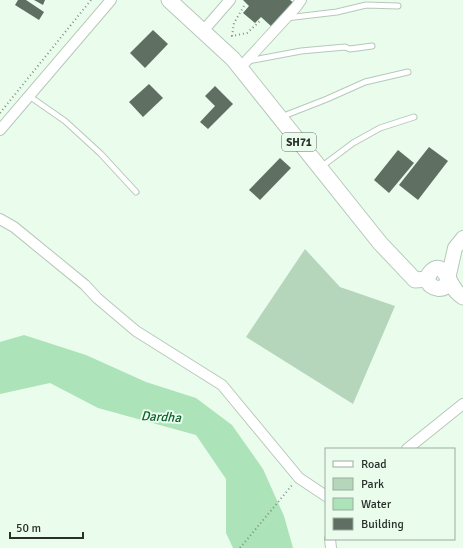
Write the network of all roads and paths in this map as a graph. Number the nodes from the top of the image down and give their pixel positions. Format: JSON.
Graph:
{"nodes":[{"id":1,"x":91,"y":0,"type":"edge"},
{"id":2,"x":111,"y":0,"type":"edge"},
{"id":3,"x":230,"y":0,"type":"edge"},
{"id":4,"x":301,"y":0,"type":"edge"},
{"id":5,"x":172,"y":1,"type":"edge"},
{"id":6,"x":244,"y":6,"type":"dead end"},
{"id":7,"x":398,"y":6,"type":"dead end"},
{"id":8,"x":286,"y":18,"type":"junction"},
{"id":9,"x":260,"y":21,"type":"dead end"},
{"id":10,"x":203,"y":31,"type":"junction"},
{"id":11,"x":372,"y":46,"type":"dead end"},
{"id":12,"x":244,"y":65,"type":"junction"},
{"id":13,"x":408,"y":72,"type":"dead end"},
{"id":14,"x":29,"y":96,"type":"junction"},
{"id":15,"x":0,"y":113,"type":"edge"},
{"id":16,"x":414,"y":117,"type":"dead end"},
{"id":17,"x":280,"y":118,"type":"junction"},
{"id":18,"x":0,"y":130,"type":"edge"},
{"id":19,"x":320,"y":168,"type":"junction"},
{"id":20,"x":136,"y":192,"type":"dead end"},
{"id":21,"x":0,"y":219,"type":"edge"},
{"id":22,"x":463,"y":238,"type":"edge"},
{"id":23,"x":448,"y":279,"type":"junction"},
{"id":24,"x":463,"y":298,"type":"edge"},
{"id":25,"x":463,"y":404,"type":"edge"},
{"id":26,"x":408,"y":448,"type":"edge"},
{"id":27,"x":299,"y":478,"type":"junction"},
{"id":28,"x":325,"y":495,"type":"edge"},
{"id":29,"x":240,"y":548,"type":"edge"}],
"edges":[{"from":1,"to":15,"type":"path"},
{"from":2,"to":14,"type":"street"},
{"from":3,"to":10,"type":"street"},
{"from":4,"to":8,"type":"street"},
{"from":5,"to":10,"type":"main road","number":"SH71"},
{"from":6,"to":9,"type":"path"},
{"from":7,"to":8,"type":"lane"},
{"from":8,"to":12,"type":"street"},
{"from":10,"to":12,"type":"main road","number":"SH71"},
{"from":11,"to":12,"type":"lane"},
{"from":12,"to":17,"type":"main road","number":"SH71"},
{"from":13,"to":17,"type":"lane"},
{"from":14,"to":18,"type":"street"},
{"from":14,"to":20,"type":"lane"},
{"from":16,"to":19,"type":"lane"},
{"from":17,"to":19,"type":"main road","number":"SH71"},
{"from":19,"to":23,"type":"main road","number":"SH71"},
{"from":21,"to":27,"type":"street"},
{"from":22,"to":23,"type":"main road"},
{"from":23,"to":24,"type":"main road"},
{"from":25,"to":26,"type":"street"},
{"from":27,"to":28,"type":"street"},
{"from":27,"to":29,"type":"path"}]}
